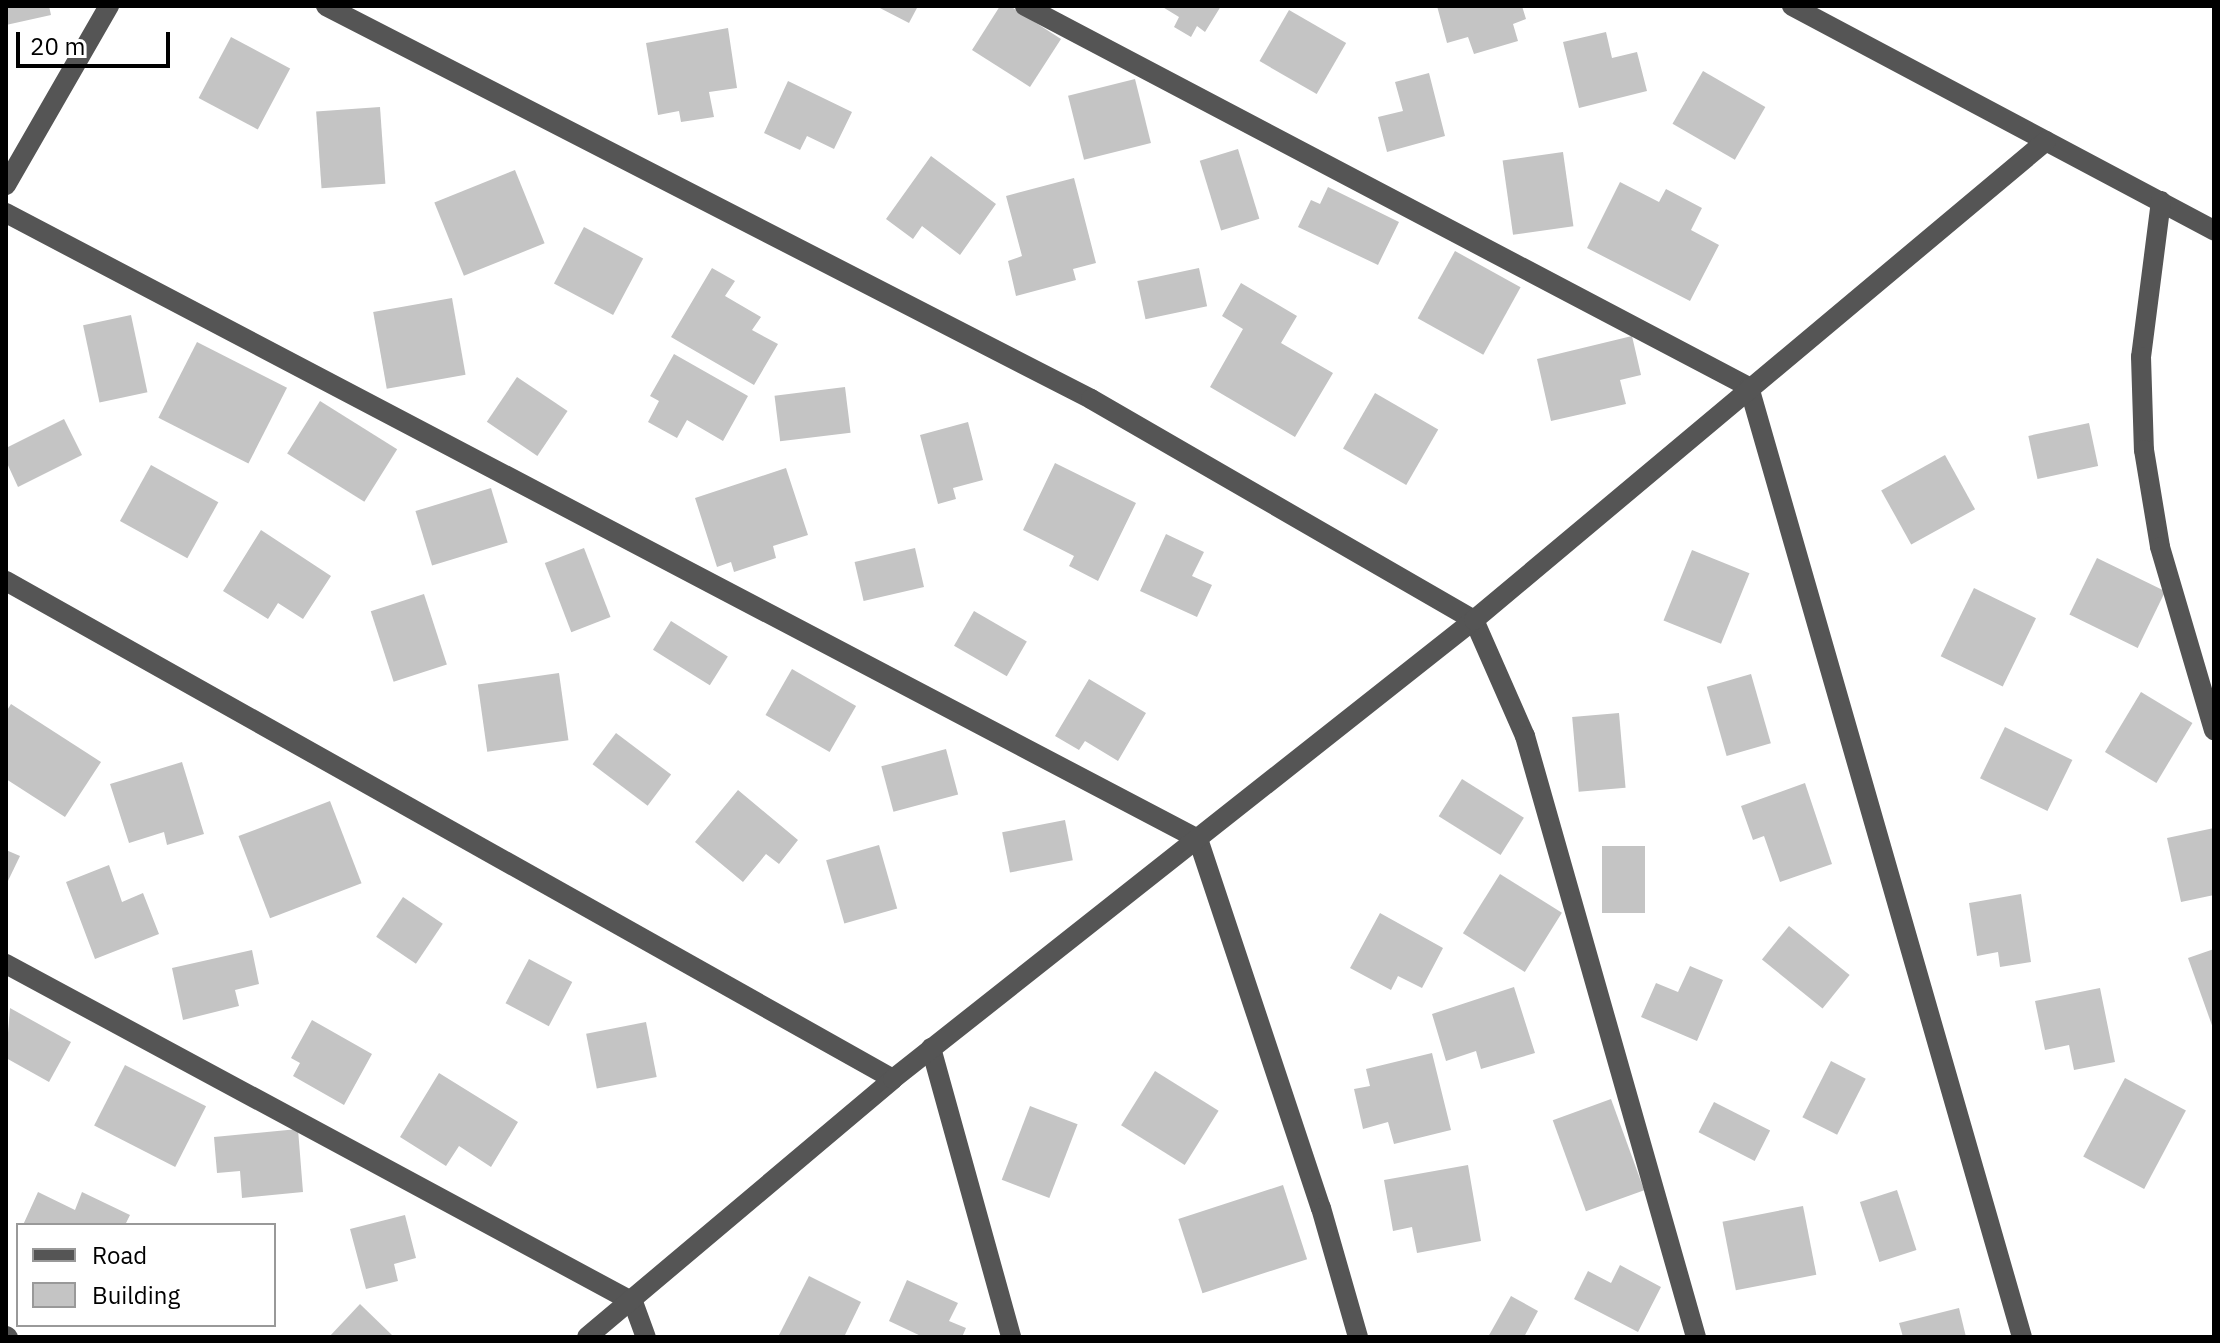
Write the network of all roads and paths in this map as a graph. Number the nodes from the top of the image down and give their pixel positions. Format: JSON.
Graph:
{"nodes":[{"id":1,"x":109,"y":6,"type":"edge"},
{"id":2,"x":326,"y":6,"type":"edge"},
{"id":3,"x":1025,"y":6,"type":"edge"},
{"id":4,"x":1792,"y":6,"type":"edge"},
{"id":5,"x":2046,"y":141,"type":"junction"},
{"id":6,"x":6,"y":185,"type":"edge"},
{"id":7,"x":2161,"y":201,"type":"junction"},
{"id":8,"x":6,"y":213,"type":"edge"},
{"id":9,"x":2214,"y":230,"type":"edge"},
{"id":10,"x":1749,"y":387,"type":"junction"},
{"id":11,"x":6,"y":581,"type":"edge"},
{"id":12,"x":1474,"y":620,"type":"junction"},
{"id":13,"x":2214,"y":730,"type":"edge"},
{"id":14,"x":1198,"y":839,"type":"junction"},
{"id":15,"x":6,"y":964,"type":"edge"},
{"id":16,"x":931,"y":1048,"type":"junction"},
{"id":17,"x":893,"y":1079,"type":"junction"},
{"id":18,"x":633,"y":1302,"type":"junction"},
{"id":19,"x":587,"y":1337,"type":"edge"},
{"id":20,"x":646,"y":1337,"type":"edge"},
{"id":21,"x":1011,"y":1337,"type":"edge"},
{"id":22,"x":1358,"y":1337,"type":"edge"},
{"id":23,"x":1696,"y":1337,"type":"edge"},
{"id":24,"x":2022,"y":1337,"type":"edge"}],
"edges":[{"from":1,"to":6,"type":"street"},
{"from":2,"to":12,"type":"street"},
{"from":3,"to":10,"type":"street"},
{"from":4,"to":5,"type":"street"},
{"from":5,"to":7,"type":"street"},
{"from":5,"to":10,"type":"street"},
{"from":7,"to":9,"type":"street"},
{"from":7,"to":13,"type":"street"},
{"from":8,"to":14,"type":"street"},
{"from":10,"to":12,"type":"street"},
{"from":10,"to":24,"type":"street"},
{"from":11,"to":17,"type":"street"},
{"from":12,"to":14,"type":"street"},
{"from":12,"to":23,"type":"street"},
{"from":14,"to":16,"type":"street"},
{"from":14,"to":22,"type":"street"},
{"from":15,"to":18,"type":"street"},
{"from":16,"to":17,"type":"street"},
{"from":16,"to":21,"type":"street"},
{"from":17,"to":18,"type":"street"},
{"from":18,"to":19,"type":"street"},
{"from":18,"to":20,"type":"street"}]}
